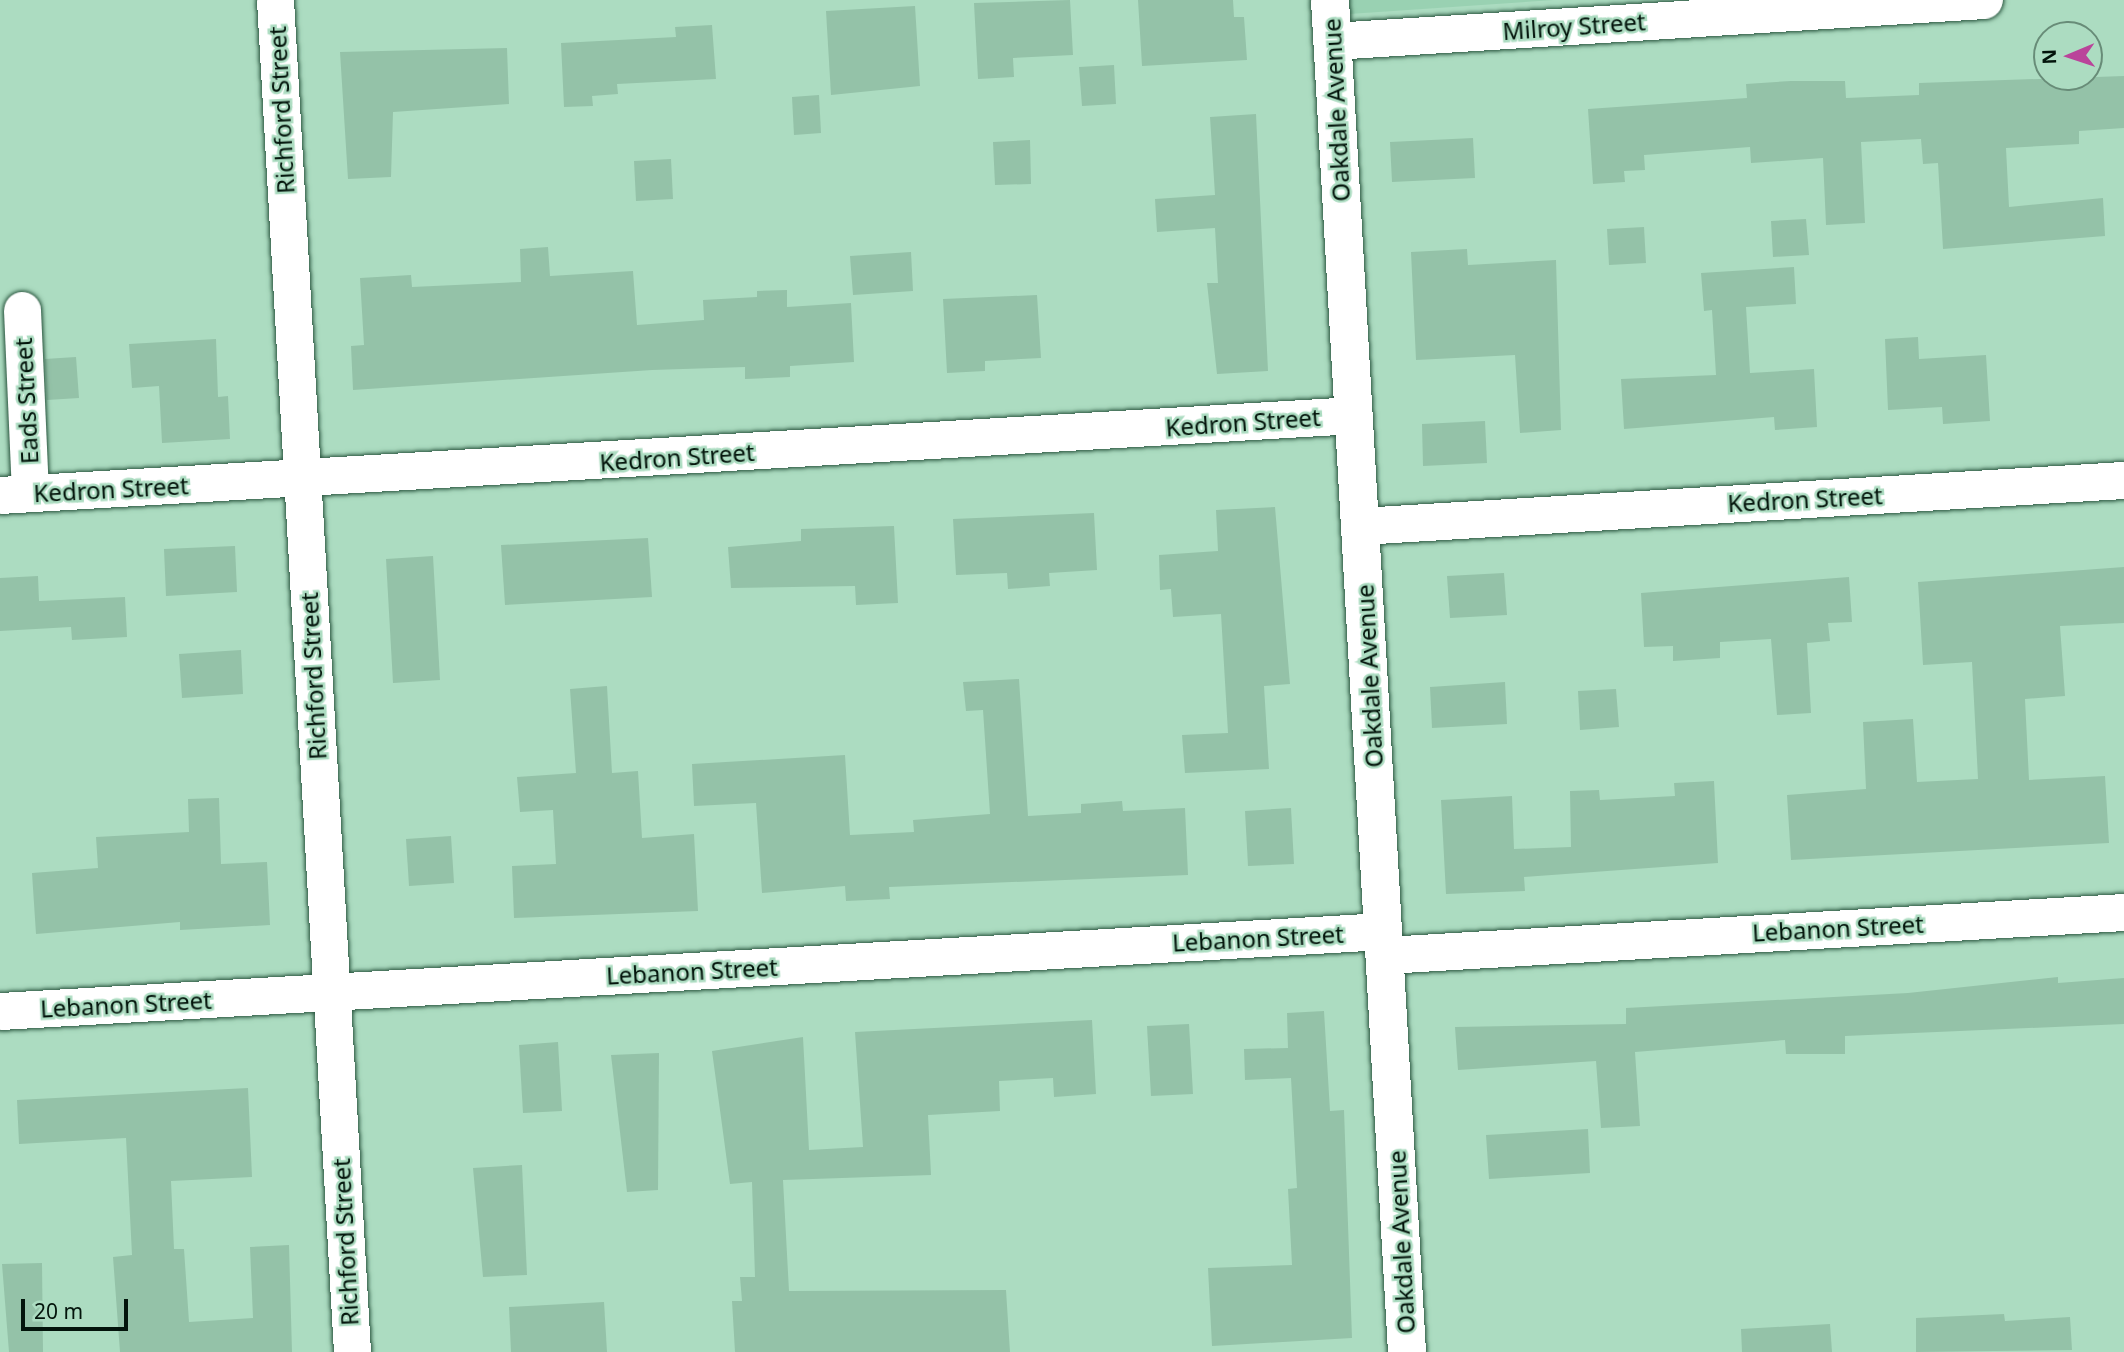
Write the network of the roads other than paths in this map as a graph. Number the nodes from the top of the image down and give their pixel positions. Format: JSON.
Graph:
{"nodes":[{"id":1,"x":275,"y":0,"type":"edge"},
{"id":2,"x":1330,"y":0,"type":"edge"},
{"id":3,"x":1984,"y":0,"type":"edge"},
{"id":4,"x":1332,"y":41,"type":"junction"},
{"id":5,"x":22,"y":310,"type":"dead end"},
{"id":6,"x":1353,"y":415,"type":"junction"},
{"id":7,"x":301,"y":480,"type":"junction"},
{"id":8,"x":2124,"y":480,"type":"edge"},
{"id":9,"x":15,"y":494,"type":"edge"},
{"id":10,"x":1360,"y":526,"type":"junction"},
{"id":11,"x":2124,"y":912,"type":"edge"},
{"id":12,"x":1384,"y":943,"type":"junction"},
{"id":13,"x":330,"y":992,"type":"junction"},
{"id":14,"x":0,"y":1011,"type":"edge"},
{"id":15,"x":352,"y":1352,"type":"edge"},
{"id":16,"x":1407,"y":1352,"type":"edge"}],
"edges":[{"from":1,"to":7,"type":"street","name":"Richford Street"},
{"from":2,"to":4,"type":"street","name":"Oakdale Avenue"},
{"from":3,"to":4,"type":"street","name":"Milroy Street"},
{"from":4,"to":6,"type":"street","name":"Oakdale Avenue"},
{"from":5,"to":9,"type":"street","name":"Eads Street"},
{"from":6,"to":7,"type":"street","name":"Kedron Street"},
{"from":6,"to":10,"type":"street","name":"Oakdale Avenue"},
{"from":7,"to":9,"type":"street","name":"Kedron Street"},
{"from":7,"to":13,"type":"street","name":"Richford Street"},
{"from":8,"to":10,"type":"street","name":"Kedron Street"},
{"from":10,"to":12,"type":"street","name":"Oakdale Avenue"},
{"from":11,"to":12,"type":"street","name":"Lebanon Street"},
{"from":12,"to":13,"type":"street","name":"Lebanon Street"},
{"from":12,"to":16,"type":"street","name":"Oakdale Avenue"},
{"from":13,"to":14,"type":"street","name":"Lebanon Street"},
{"from":13,"to":15,"type":"street","name":"Richford Street"}]}
